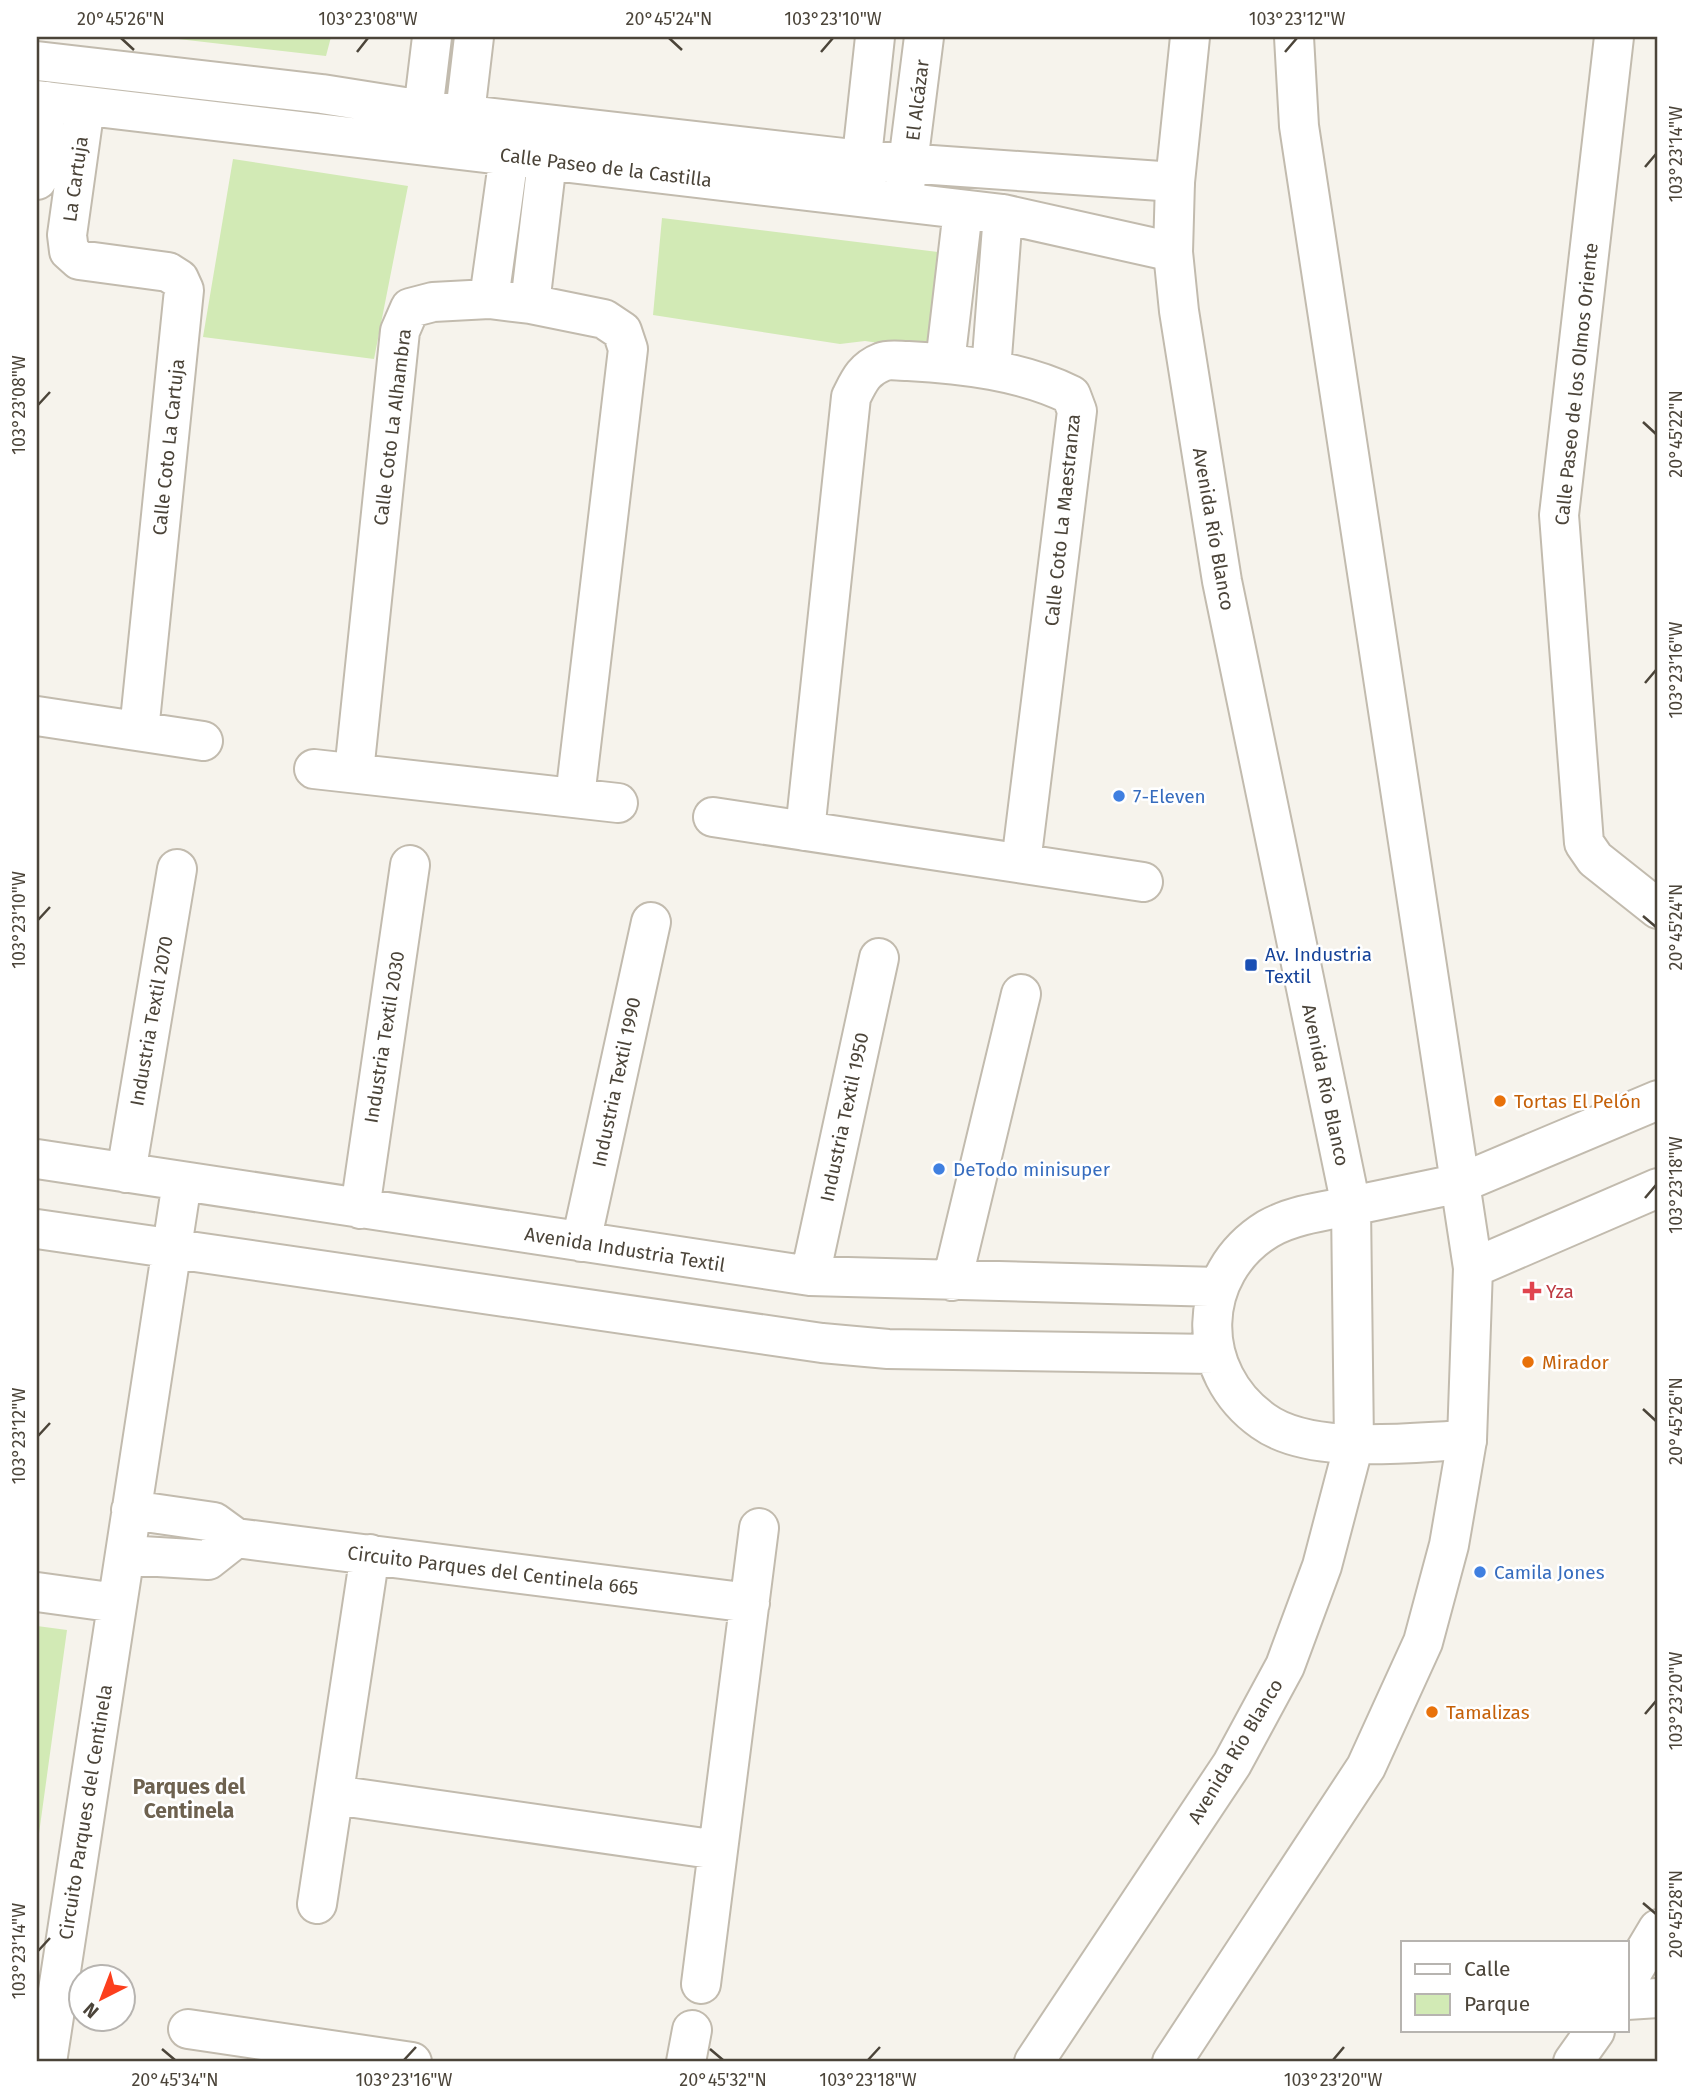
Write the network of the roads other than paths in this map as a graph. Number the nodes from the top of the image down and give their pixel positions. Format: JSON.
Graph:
{"nodes":[{"id":1,"x":432,"y":37,"type":"edge"},
{"id":2,"x":474,"y":37,"type":"edge"},
{"id":3,"x":875,"y":37,"type":"edge"},
{"id":4,"x":924,"y":37,"type":"edge"},
{"id":5,"x":1190,"y":37,"type":"edge"},
{"id":6,"x":1294,"y":37,"type":"edge"},
{"id":7,"x":1615,"y":37,"type":"edge"},
{"id":8,"x":37,"y":61,"type":"edge"},
{"id":9,"x":42,"y":101,"type":"edge"},
{"id":10,"x":85,"y":106,"type":"junction"},
{"id":11,"x":467,"y":113,"type":"junction"},
{"id":12,"x":421,"y":128,"type":"junction"},
{"id":13,"x":460,"y":150,"type":"junction"},
{"id":14,"x":509,"y":156,"type":"junction"},
{"id":15,"x":547,"y":160,"type":"junction"},
{"id":16,"x":910,"y":163,"type":"junction"},
{"id":17,"x":859,"y":178,"type":"junction"},
{"id":18,"x":37,"y":180,"type":"edge"},
{"id":19,"x":1175,"y":182,"type":"junction"},
{"id":20,"x":901,"y":202,"type":"junction"},
{"id":21,"x":963,"y":210,"type":"junction"},
{"id":22,"x":1003,"y":214,"type":"junction"},
{"id":23,"x":69,"y":251,"type":"joint"},
{"id":24,"x":1173,"y":252,"type":"junction"},
{"id":25,"x":489,"y":299,"type":"junction"},
{"id":26,"x":530,"y":304,"type":"junction"},
{"id":27,"x":946,"y":363,"type":"junction"},
{"id":28,"x":991,"y":370,"type":"junction"},
{"id":29,"x":37,"y":716,"type":"edge"},
{"id":30,"x":139,"y":731,"type":"junction"},
{"id":31,"x":203,"y":741,"type":"dead end"},
{"id":32,"x":314,"y":769,"type":"dead end"},
{"id":33,"x":354,"y":772,"type":"junction"},
{"id":34,"x":575,"y":797,"type":"junction"},
{"id":35,"x":618,"y":803,"type":"dead end"},
{"id":36,"x":713,"y":817,"type":"dead end"},
{"id":37,"x":805,"y":831,"type":"junction"},
{"id":38,"x":1021,"y":863,"type":"junction"},
{"id":39,"x":410,"y":864,"type":"dead end"},
{"id":40,"x":177,"y":869,"type":"dead end"},
{"id":41,"x":1143,"y":882,"type":"dead end"},
{"id":42,"x":1658,"y":909,"type":"edge"},
{"id":43,"x":651,"y":922,"type":"dead end"},
{"id":44,"x":879,"y":958,"type":"dead end"},
{"id":45,"x":1021,"y":994,"type":"dead end"},
{"id":46,"x":1658,"y":1100,"type":"edge"},
{"id":47,"x":37,"y":1159,"type":"edge"},
{"id":48,"x":126,"y":1174,"type":"junction"},
{"id":49,"x":182,"y":1182,"type":"junction"},
{"id":50,"x":1461,"y":1183,"type":"junction"},
{"id":51,"x":1658,"y":1188,"type":"edge"},
{"id":52,"x":1351,"y":1206,"type":"junction"},
{"id":53,"x":360,"y":1209,"type":"junction"},
{"id":54,"x":37,"y":1229,"type":"edge"},
{"id":55,"x":582,"y":1242,"type":"junction"},
{"id":56,"x":172,"y":1250,"type":"junction"},
{"id":57,"x":1473,"y":1268,"type":"junction"},
{"id":58,"x":810,"y":1276,"type":"junction"},
{"id":59,"x":952,"y":1281,"type":"junction"},
{"id":60,"x":1217,"y":1286,"type":"junction"},
{"id":61,"x":1214,"y":1354,"type":"junction"},
{"id":62,"x":1467,"y":1440,"type":"junction"},
{"id":63,"x":1353,"y":1444,"type":"junction"},
{"id":64,"x":131,"y":1510,"type":"junction"},
{"id":65,"x":759,"y":1528,"type":"dead end"},
{"id":66,"x":236,"y":1538,"type":"junction"},
{"id":67,"x":370,"y":1553,"type":"junction"},
{"id":68,"x":125,"y":1555,"type":"junction"},
{"id":69,"x":37,"y":1592,"type":"edge"},
{"id":70,"x":117,"y":1603,"type":"junction"},
{"id":71,"x":750,"y":1603,"type":"junction"},
{"id":72,"x":334,"y":1795,"type":"junction"},
{"id":73,"x":718,"y":1850,"type":"junction"},
{"id":74,"x":317,"y":1904,"type":"dead end"},
{"id":75,"x":1658,"y":1929,"type":"edge"},
{"id":76,"x":1628,"y":1979,"type":"edge"},
{"id":77,"x":701,"y":1984,"type":"dead end"},
{"id":78,"x":1658,"y":1998,"type":"edge"},
{"id":79,"x":1628,"y":2000,"type":"edge"},
{"id":80,"x":188,"y":2029,"type":"dead end"},
{"id":81,"x":1594,"y":2032,"type":"edge"},
{"id":82,"x":309,"y":2055,"type":"edge"},
{"id":83,"x":47,"y":2062,"type":"edge"},
{"id":84,"x":412,"y":2062,"type":"edge"},
{"id":85,"x":1034,"y":2062,"type":"edge"},
{"id":86,"x":1172,"y":2062,"type":"edge"},
{"id":87,"x":1573,"y":2062,"type":"edge"}],
"edges":[{"from":1,"to":12,"type":"street"},
{"from":2,"to":11,"type":"street"},
{"from":3,"to":17,"type":"street"},
{"from":4,"to":16,"type":"street","name":"El Alcázar"},
{"from":5,"to":19,"type":"street","name":"Avenida Río Blanco"},
{"from":6,"to":50,"type":"street"},
{"from":7,"to":42,"type":"street","name":"Calle Paseo de los Olmos Oriente"},
{"from":8,"to":12,"type":"street","name":"Calle Paseo de la Castilla"},
{"from":9,"to":10,"type":"street","name":"Calle Paseo de la Castilla"},
{"from":9,"to":18,"type":"street","name":"La Cartuja"},
{"from":10,"to":12,"type":"street","name":"Calle Paseo de la Castilla"},
{"from":10,"to":23,"type":"street","name":"La Cartuja"},
{"from":11,"to":12,"type":"street","name":"Calle Paseo de la Castilla"},
{"from":11,"to":13,"type":"street"},
{"from":11,"to":17,"type":"street","name":"Calle Paseo de la Castilla"},
{"from":12,"to":13,"type":"street","name":"Calle Paseo de la Castilla"},
{"from":13,"to":14,"type":"street","name":"Calle Paseo de la Castilla"},
{"from":14,"to":15,"type":"street","name":"Calle Paseo de la Castilla"},
{"from":14,"to":25,"type":"street"},
{"from":15,"to":17,"type":"street","name":"Calle Paseo de la Castilla"},
{"from":15,"to":26,"type":"street"},
{"from":16,"to":17,"type":"street","name":"Calle Paseo de la Castilla"},
{"from":16,"to":19,"type":"street","name":"Calle Paseo de la Castilla"},
{"from":16,"to":20,"type":"street","name":"El Alcázar"},
{"from":17,"to":20,"type":"street","name":"Calle Paseo de la Castilla"},
{"from":19,"to":24,"type":"street","name":"Avenida Río Blanco"},
{"from":20,"to":21,"type":"street","name":"Calle Paseo de la Castilla"},
{"from":21,"to":22,"type":"street","name":"Calle Paseo de la Castilla"},
{"from":21,"to":27,"type":"street"},
{"from":22,"to":24,"type":"street","name":"Calle Paseo de la Castilla"},
{"from":22,"to":28,"type":"street"},
{"from":23,"to":30,"type":"street","name":"Calle Coto La Cartuja"},
{"from":24,"to":52,"type":"street","name":"Avenida Río Blanco"},
{"from":25,"to":26,"type":"street","name":"Calle Coto La Alhambra"},
{"from":25,"to":33,"type":"street","name":"Calle Coto La Alhambra"},
{"from":26,"to":34,"type":"street","name":"Calle Coto La Alhambra"},
{"from":27,"to":28,"type":"street","name":"Calle Coto La Maestranza"},
{"from":27,"to":37,"type":"street","name":"Calle Coto La Maestranza"},
{"from":28,"to":38,"type":"street","name":"Calle Coto La Maestranza"},
{"from":29,"to":30,"type":"street"},
{"from":30,"to":31,"type":"street"},
{"from":32,"to":33,"type":"street"},
{"from":33,"to":34,"type":"street"},
{"from":34,"to":35,"type":"street"},
{"from":36,"to":37,"type":"street"},
{"from":37,"to":38,"type":"street"},
{"from":38,"to":41,"type":"street"},
{"from":39,"to":53,"type":"street","name":"Industria Textil 2030"},
{"from":40,"to":48,"type":"street","name":"Industria Textil 2070"},
{"from":43,"to":55,"type":"street","name":"Industria Textil 1990"},
{"from":44,"to":58,"type":"street","name":"Industria Textil 1950"},
{"from":45,"to":59,"type":"street"},
{"from":46,"to":50,"type":"street"},
{"from":47,"to":48,"type":"street","name":"Avenida Industria Textil"},
{"from":48,"to":49,"type":"street","name":"Avenida Industria Textil"},
{"from":49,"to":53,"type":"street","name":"Avenida Industria Textil"},
{"from":49,"to":56,"type":"street","name":"Circuito Parques del Centinela"},
{"from":50,"to":52,"type":"street"},
{"from":50,"to":57,"type":"street"},
{"from":51,"to":57,"type":"street"},
{"from":52,"to":60,"type":"street"},
{"from":52,"to":63,"type":"street","name":"Avenida Río Blanco"},
{"from":53,"to":55,"type":"street","name":"Avenida Industria Textil"},
{"from":54,"to":56,"type":"street"},
{"from":55,"to":58,"type":"street","name":"Avenida Industria Textil"},
{"from":56,"to":61,"type":"street"},
{"from":56,"to":64,"type":"street","name":"Circuito Parques del Centinela"},
{"from":57,"to":62,"type":"street"},
{"from":58,"to":59,"type":"street","name":"Avenida Industria Textil"},
{"from":59,"to":60,"type":"street","name":"Avenida Industria Textil"},
{"from":60,"to":61,"type":"street"},
{"from":61,"to":63,"type":"street"},
{"from":62,"to":63,"type":"street"},
{"from":62,"to":86,"type":"street"},
{"from":63,"to":85,"type":"street","name":"Avenida Río Blanco"},
{"from":64,"to":66,"type":"street"},
{"from":64,"to":68,"type":"street","name":"Circuito Parques del Centinela"},
{"from":65,"to":71,"type":"street"},
{"from":66,"to":67,"type":"street","name":"Circuito Parques del Centinela 665"},
{"from":66,"to":68,"type":"street"},
{"from":67,"to":71,"type":"street","name":"Circuito Parques del Centinela 665"},
{"from":67,"to":72,"type":"street"},
{"from":68,"to":70,"type":"street","name":"Circuito Parques del Centinela"},
{"from":69,"to":70,"type":"street"},
{"from":70,"to":83,"type":"street","name":"Circuito Parques del Centinela"},
{"from":71,"to":73,"type":"street"},
{"from":72,"to":73,"type":"street"},
{"from":72,"to":74,"type":"street"},
{"from":73,"to":77,"type":"street"},
{"from":75,"to":76,"type":"street"},
{"from":78,"to":79,"type":"street"},
{"from":80,"to":82,"type":"street"},
{"from":81,"to":87,"type":"street"},
{"from":82,"to":84,"type":"street"}]}
